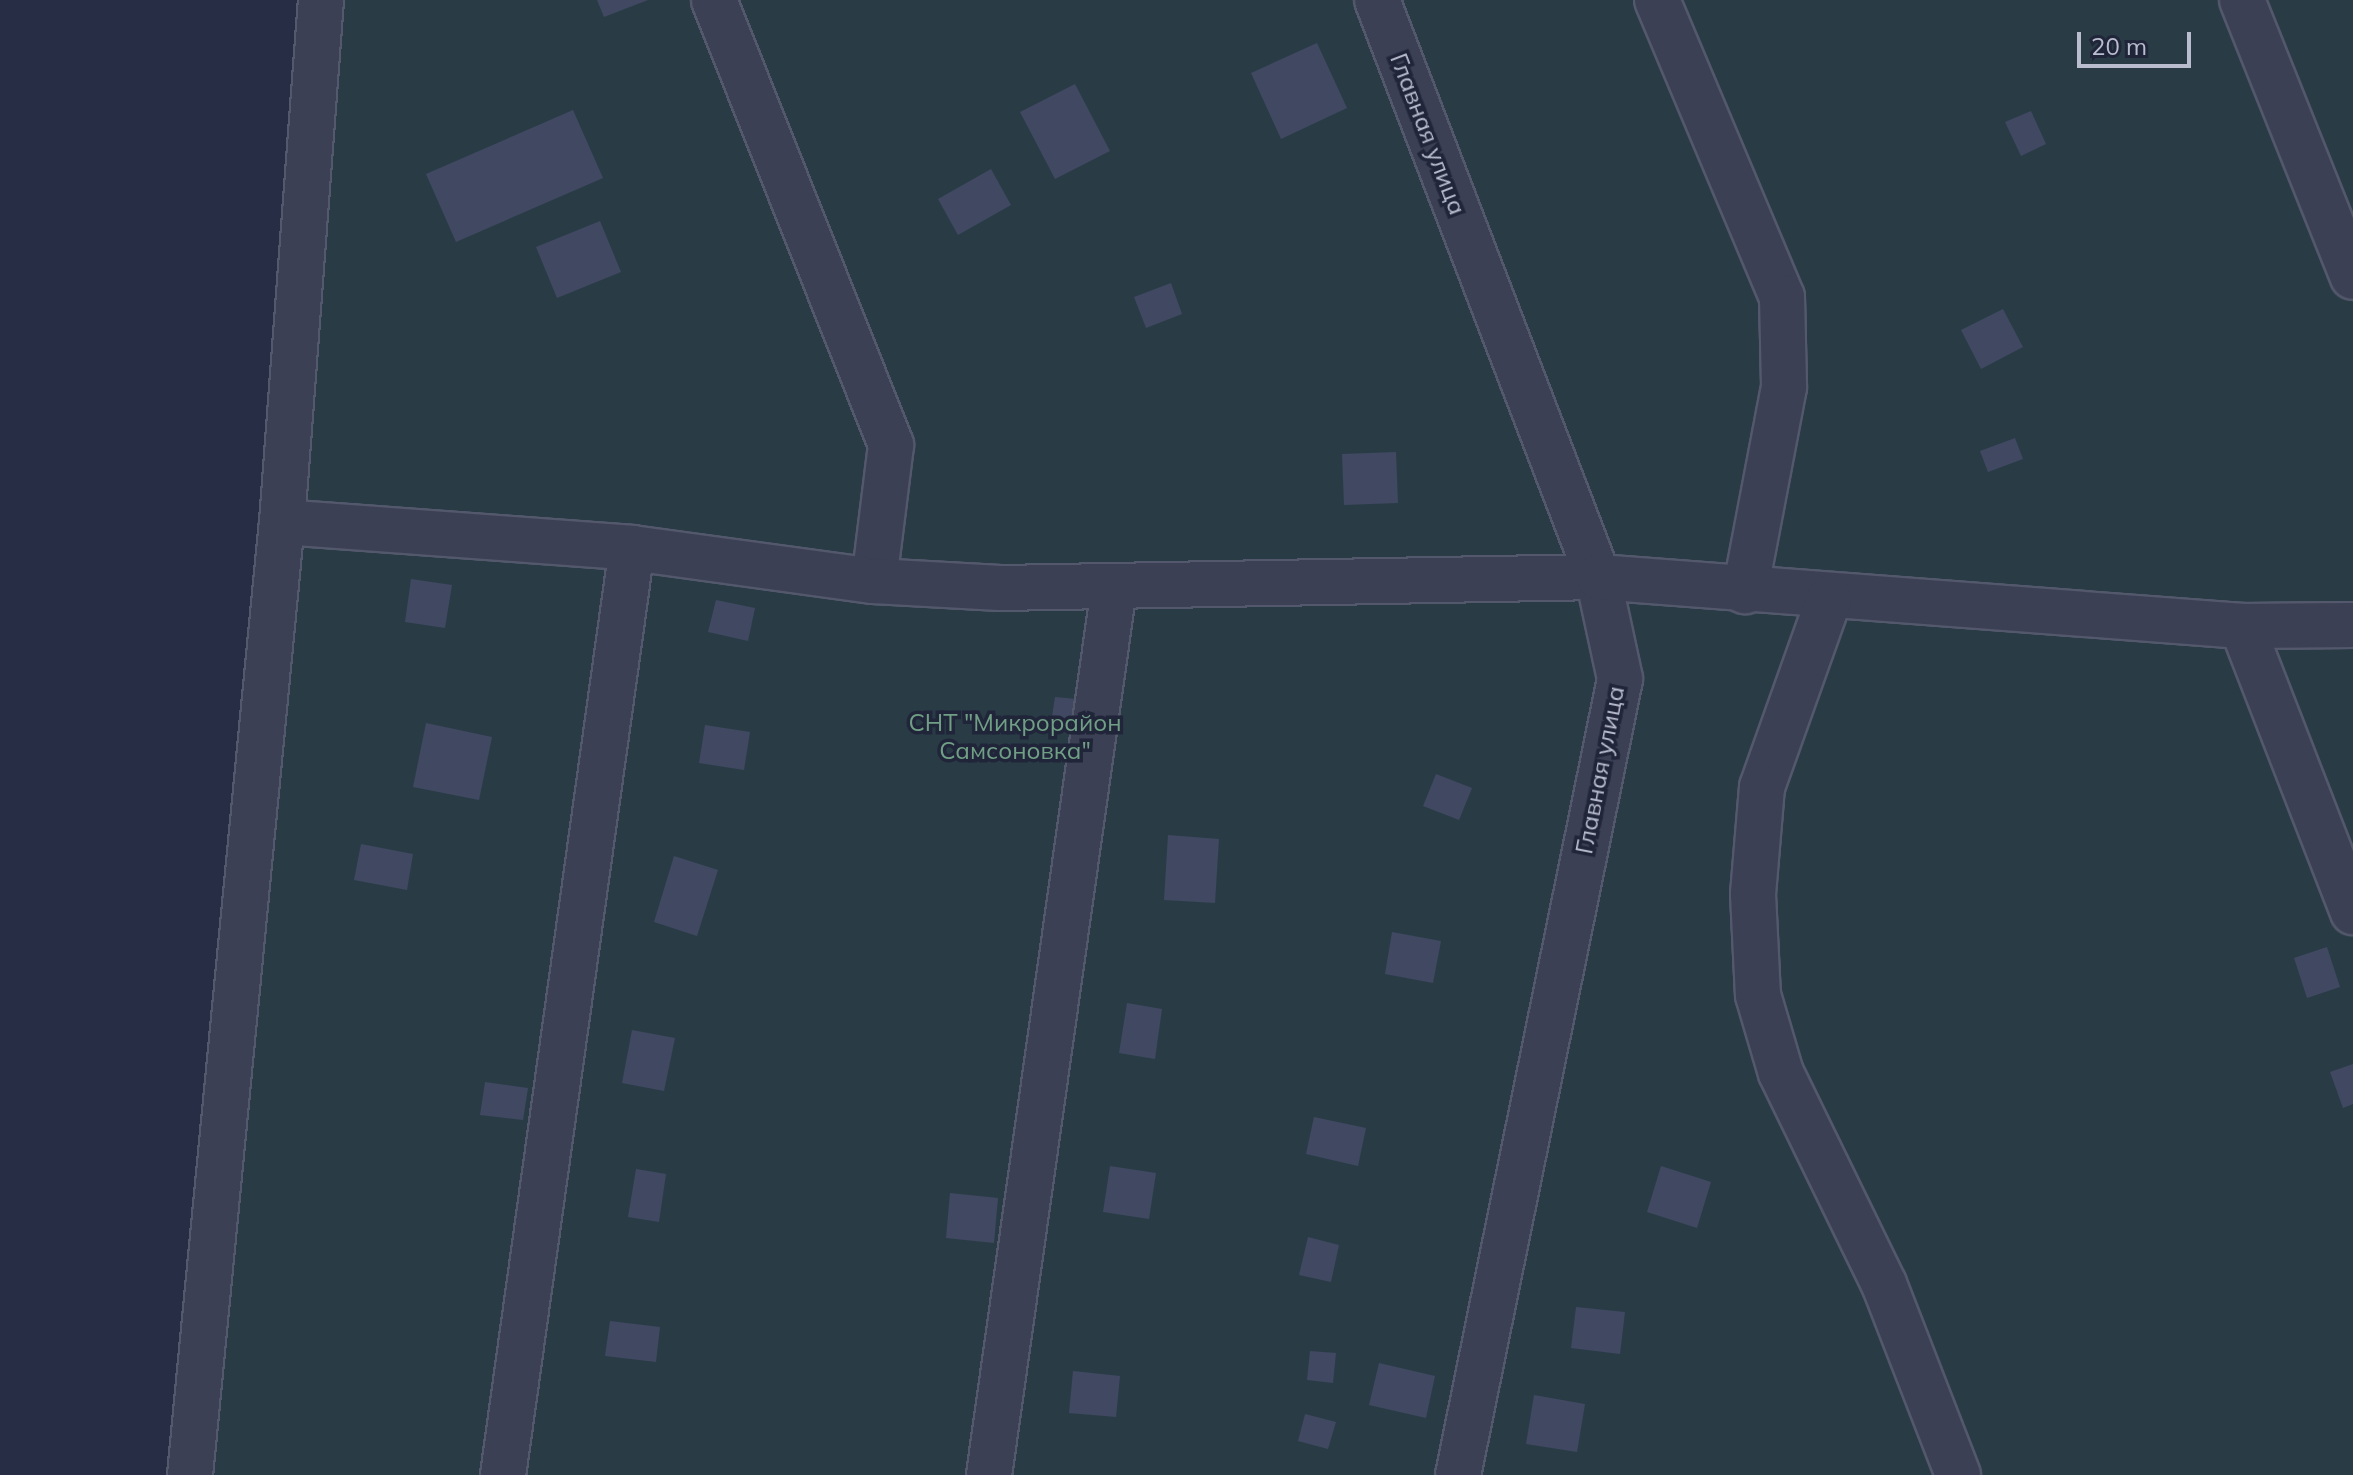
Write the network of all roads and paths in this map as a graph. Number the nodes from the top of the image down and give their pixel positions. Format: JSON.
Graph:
{"nodes":[{"id":1,"x":321,"y":0,"type":"edge"},
{"id":2,"x":714,"y":0,"type":"edge"},
{"id":3,"x":1377,"y":0,"type":"edge"},
{"id":4,"x":1657,"y":0,"type":"edge"},
{"id":5,"x":2242,"y":0,"type":"edge"},
{"id":6,"x":2353,"y":277,"type":"edge"},
{"id":7,"x":282,"y":522,"type":"junction"},
{"id":8,"x":632,"y":548,"type":"junction"},
{"id":9,"x":1598,"y":577,"type":"junction"},
{"id":10,"x":874,"y":581,"type":"junction"},
{"id":11,"x":1114,"y":588,"type":"junction"},
{"id":12,"x":1745,"y":591,"type":"junction"},
{"id":13,"x":1829,"y":599,"type":"junction"},
{"id":14,"x":2353,"y":625,"type":"edge"},
{"id":15,"x":2242,"y":626,"type":"junction"},
{"id":16,"x":2353,"y":912,"type":"edge"},
{"id":17,"x":190,"y":1475,"type":"edge"},
{"id":18,"x":503,"y":1475,"type":"edge"},
{"id":19,"x":989,"y":1475,"type":"edge"},
{"id":20,"x":1458,"y":1475,"type":"edge"},
{"id":21,"x":1958,"y":1475,"type":"edge"}],
"edges":[{"from":1,"to":7,"type":"street"},
{"from":2,"to":10,"type":"street"},
{"from":3,"to":9,"type":"street","name":"Главная улица"},
{"from":4,"to":12,"type":"street"},
{"from":5,"to":6,"type":"street"},
{"from":7,"to":8,"type":"street"},
{"from":7,"to":17,"type":"street"},
{"from":8,"to":10,"type":"street"},
{"from":8,"to":18,"type":"street"},
{"from":9,"to":11,"type":"street"},
{"from":9,"to":12,"type":"street"},
{"from":9,"to":20,"type":"street","name":"Главная улица"},
{"from":10,"to":11,"type":"street"},
{"from":11,"to":19,"type":"street"},
{"from":12,"to":13,"type":"street"},
{"from":13,"to":15,"type":"street"},
{"from":13,"to":21,"type":"street"},
{"from":14,"to":15,"type":"street"},
{"from":15,"to":16,"type":"street"}]}
